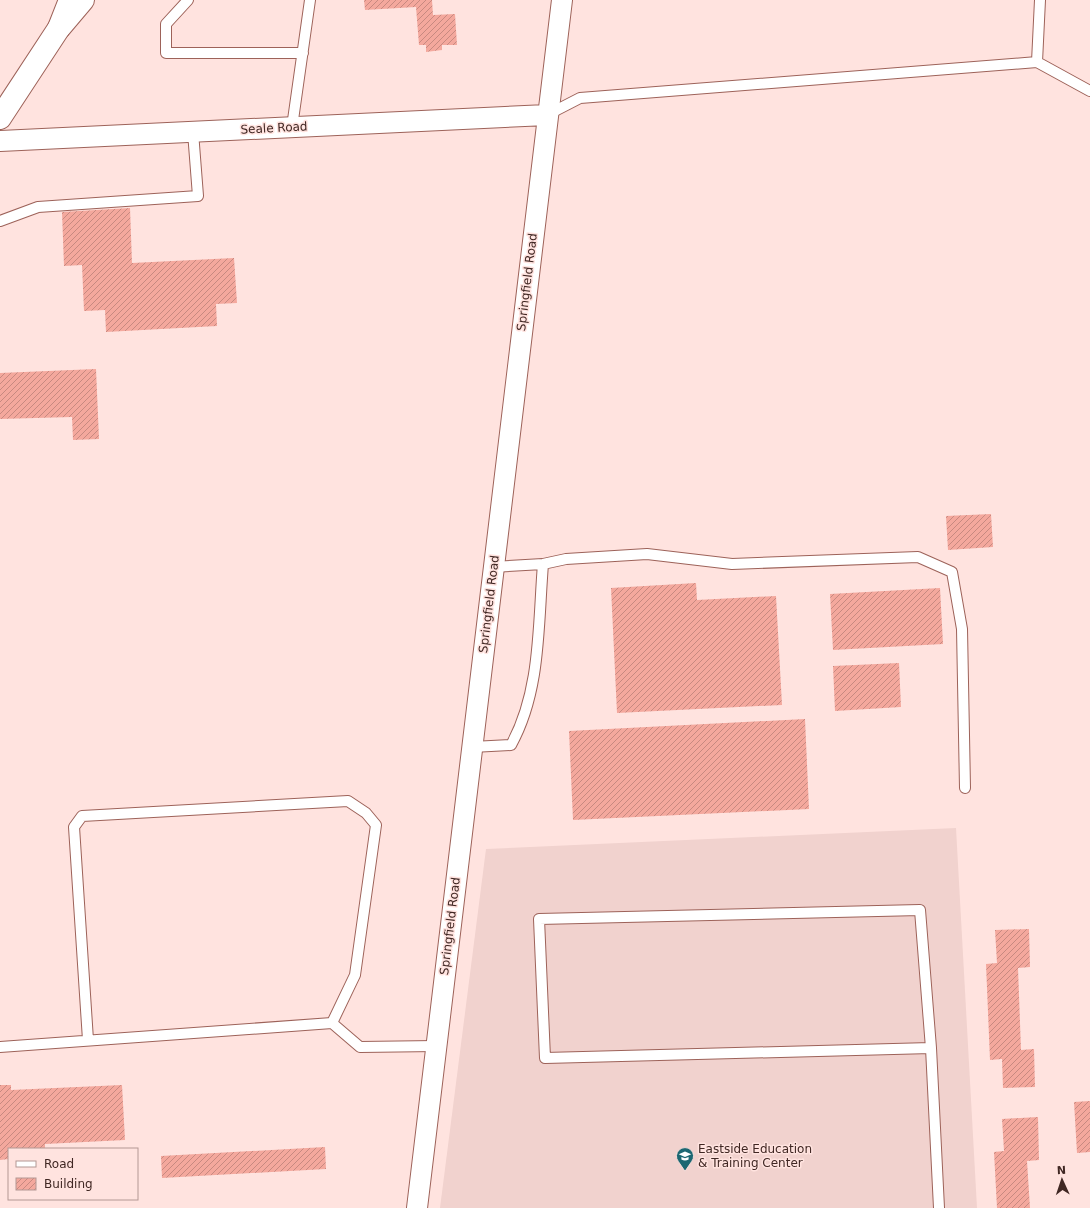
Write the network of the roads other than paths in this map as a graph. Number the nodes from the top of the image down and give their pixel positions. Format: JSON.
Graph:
{"nodes":[{"id":1,"x":70,"y":0,"type":"edge"},
{"id":2,"x":83,"y":0,"type":"edge"},
{"id":3,"x":188,"y":0,"type":"edge"},
{"id":4,"x":310,"y":0,"type":"edge"},
{"id":5,"x":562,"y":0,"type":"edge"},
{"id":6,"x":1040,"y":0,"type":"edge"},
{"id":7,"x":59,"y":28,"type":"junction"},
{"id":8,"x":303,"y":53,"type":"junction"},
{"id":9,"x":1037,"y":62,"type":"junction"},
{"id":10,"x":1090,"y":91,"type":"edge"},
{"id":11,"x":547,"y":115,"type":"junction"},
{"id":12,"x":0,"y":118,"type":"edge"},
{"id":13,"x":292,"y":127,"type":"junction"},
{"id":14,"x":193,"y":132,"type":"junction"},
{"id":15,"x":0,"y":141,"type":"edge"},
{"id":16,"x":0,"y":220,"type":"edge"},
{"id":17,"x":542,"y":564,"type":"junction"},
{"id":18,"x":493,"y":568,"type":"junction"},
{"id":19,"x":472,"y":747,"type":"junction"},
{"id":20,"x":965,"y":788,"type":"dead end"},
{"id":21,"x":332,"y":1023,"type":"junction"},
{"id":22,"x":88,"y":1040,"type":"junction"},
{"id":23,"x":436,"y":1046,"type":"junction"},
{"id":24,"x":0,"y":1047,"type":"edge"},
{"id":25,"x":931,"y":1048,"type":"junction"},
{"id":26,"x":417,"y":1208,"type":"edge"},
{"id":27,"x":939,"y":1208,"type":"edge"}],
"edges":[{"from":1,"to":7,"type":"main road"},
{"from":2,"to":7,"type":"main road"},
{"from":3,"to":8,"type":"lane"},
{"from":4,"to":8,"type":"lane"},
{"from":5,"to":11,"type":"street","name":"Springfield Road"},
{"from":6,"to":9,"type":"lane"},
{"from":7,"to":12,"type":"main road"},
{"from":8,"to":13,"type":"lane"},
{"from":9,"to":10,"type":"lane"},
{"from":9,"to":11,"type":"lane"},
{"from":11,"to":13,"type":"street","name":"Seale Road"},
{"from":11,"to":18,"type":"street","name":"Springfield Road"},
{"from":13,"to":14,"type":"street","name":"Seale Road"},
{"from":14,"to":15,"type":"street","name":"Seale Road"},
{"from":14,"to":16,"type":"lane"},
{"from":17,"to":18,"type":"lane"},
{"from":17,"to":19,"type":"lane"},
{"from":17,"to":20,"type":"lane"},
{"from":18,"to":19,"type":"street","name":"Springfield Road"},
{"from":19,"to":23,"type":"street","name":"Springfield Road"},
{"from":21,"to":22,"type":"lane"},
{"from":21,"to":22,"type":"lane"},
{"from":21,"to":23,"type":"lane"},
{"from":22,"to":24,"type":"lane"},
{"from":23,"to":26,"type":"street","name":"Springfield Road"},
{"from":25,"to":25,"type":"lane"},
{"from":25,"to":27,"type":"lane"}]}
